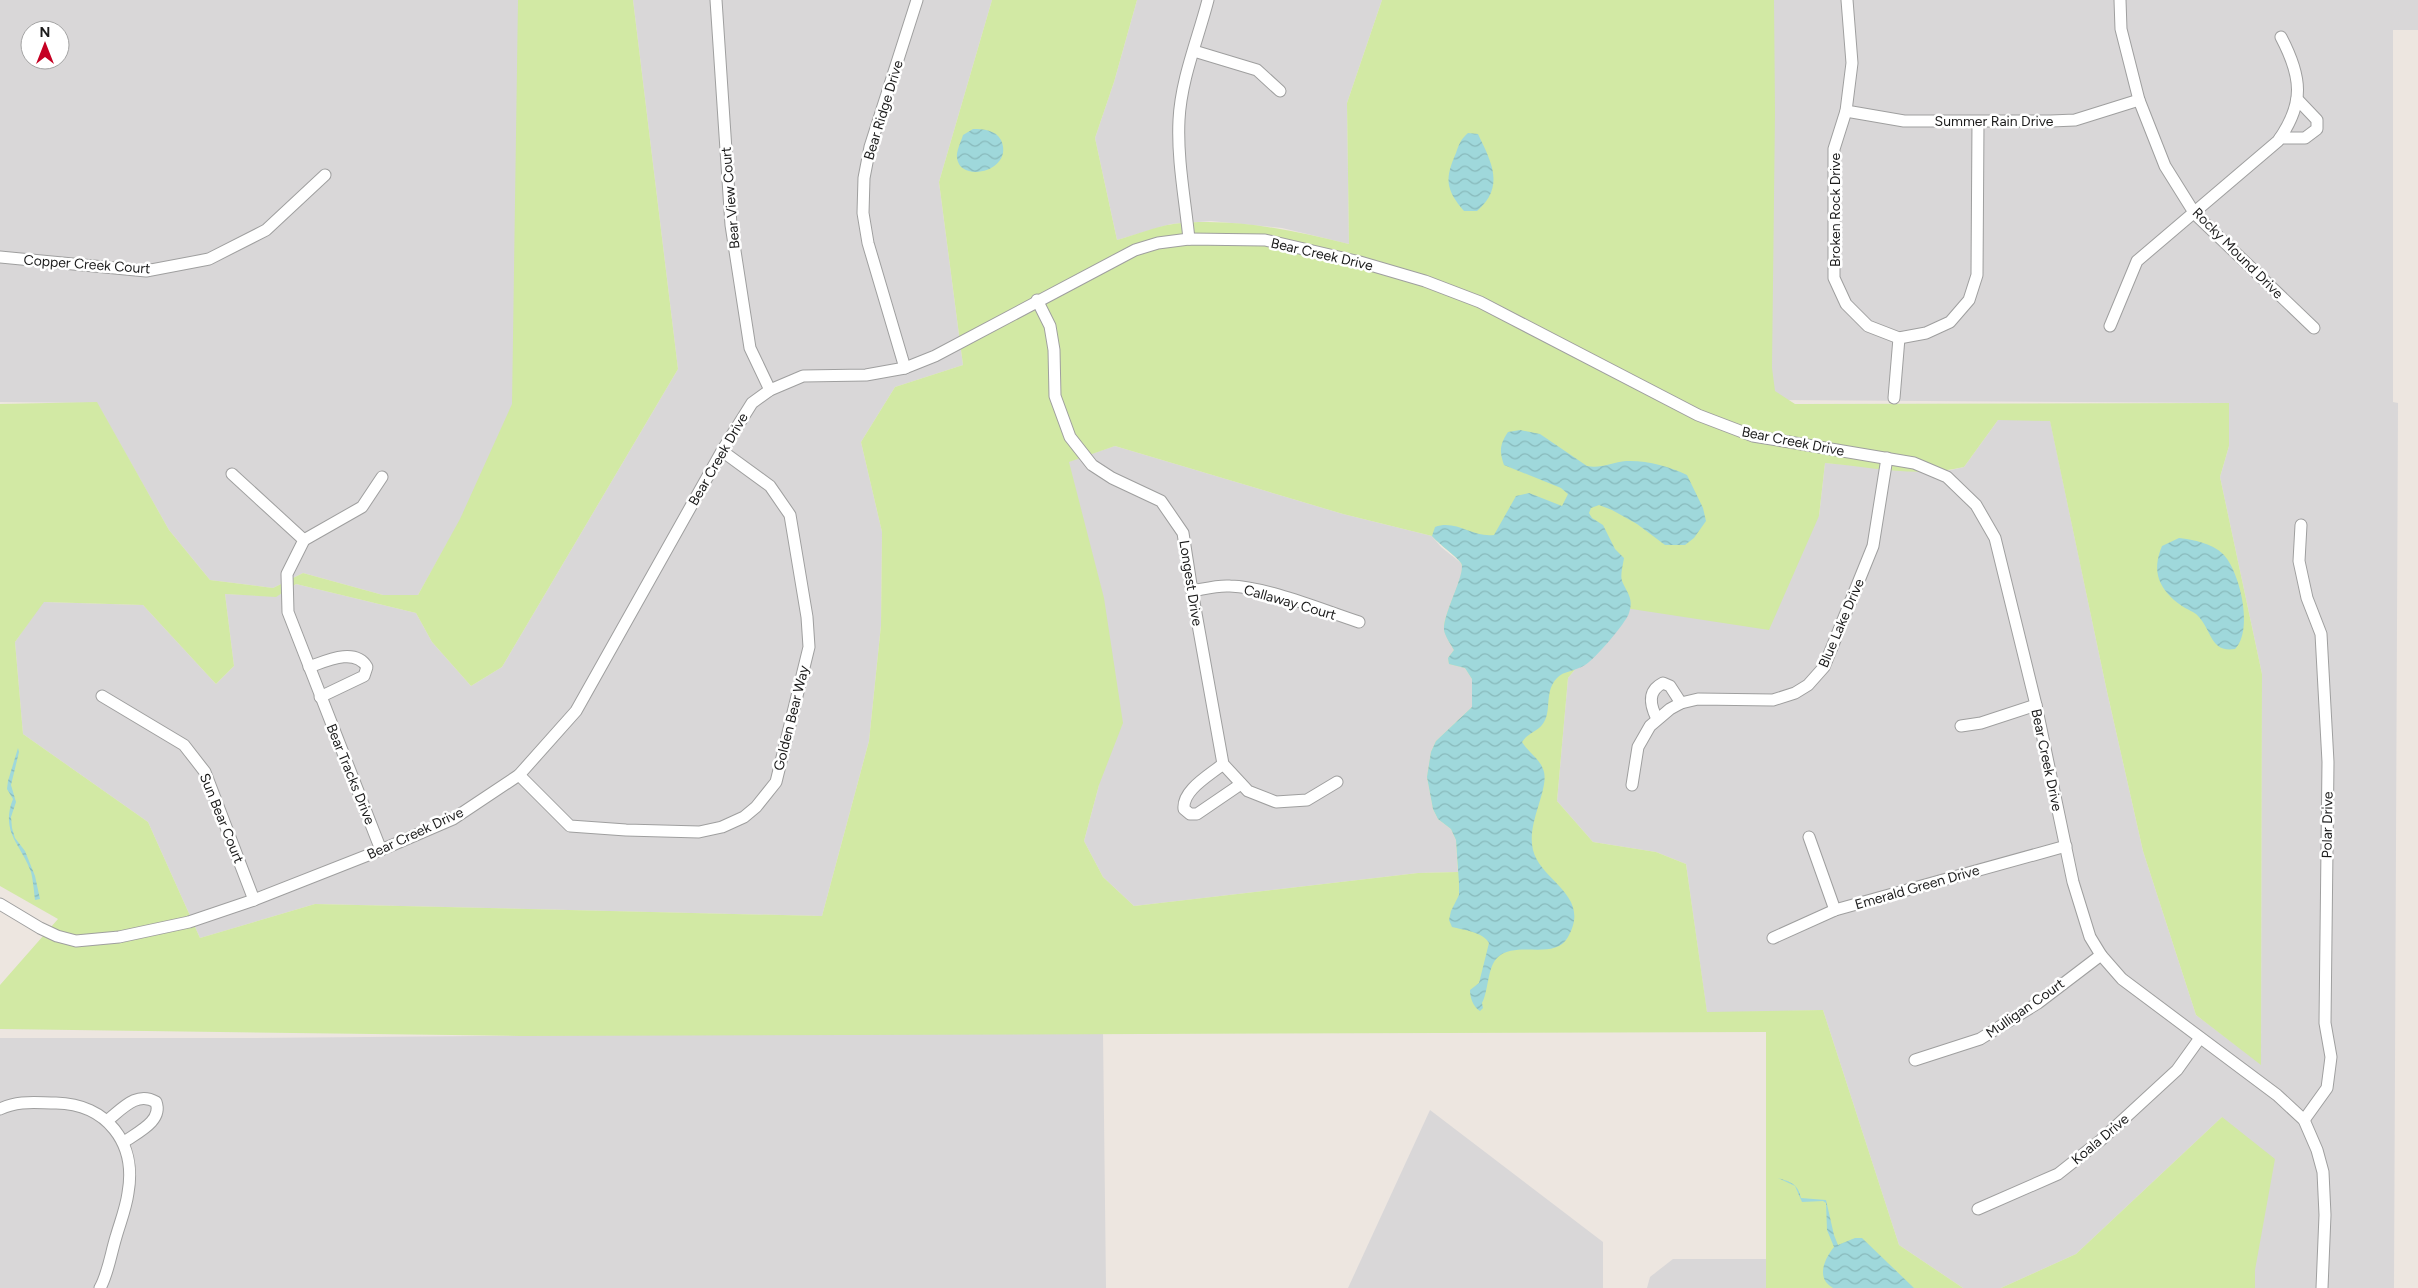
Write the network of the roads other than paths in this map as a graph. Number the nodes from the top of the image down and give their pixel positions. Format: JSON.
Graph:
{"nodes":[{"id":1,"x":716,"y":0,"type":"edge"},
{"id":2,"x":917,"y":0,"type":"edge"},
{"id":3,"x":1208,"y":0,"type":"edge"},
{"id":4,"x":1847,"y":0,"type":"edge"},
{"id":5,"x":2120,"y":0,"type":"edge"},
{"id":6,"x":2281,"y":37,"type":"dead end"},
{"id":7,"x":1194,"y":51,"type":"junction"},
{"id":8,"x":1280,"y":91,"type":"dead end"},
{"id":9,"x":2297,"y":99,"type":"junction"},
{"id":10,"x":2139,"y":100,"type":"junction"},
{"id":11,"x":1846,"y":111,"type":"junction"},
{"id":12,"x":1978,"y":122,"type":"junction"},
{"id":13,"x":2280,"y":138,"type":"junction"},
{"id":14,"x":325,"y":175,"type":"dead end"},
{"id":15,"x":2194,"y":214,"type":"junction"},
{"id":16,"x":1189,"y":238,"type":"junction"},
{"id":17,"x":0,"y":257,"type":"edge"},
{"id":18,"x":1037,"y":300,"type":"junction"},
{"id":19,"x":2110,"y":326,"type":"dead end"},
{"id":20,"x":2314,"y":328,"type":"dead end"},
{"id":21,"x":1899,"y":338,"type":"junction"},
{"id":22,"x":905,"y":368,"type":"junction"},
{"id":23,"x":770,"y":390,"type":"junction"},
{"id":24,"x":1894,"y":398,"type":"dead end"},
{"id":25,"x":722,"y":451,"type":"junction"},
{"id":26,"x":1887,"y":458,"type":"junction"},
{"id":27,"x":232,"y":474,"type":"dead end"},
{"id":28,"x":382,"y":477,"type":"dead end"},
{"id":29,"x":2301,"y":525,"type":"dead end"},
{"id":30,"x":304,"y":540,"type":"junction"},
{"id":31,"x":1192,"y":591,"type":"junction"},
{"id":32,"x":1359,"y":622,"type":"dead end"},
{"id":33,"x":309,"y":667,"type":"junction"},
{"id":34,"x":102,"y":696,"type":"dead end"},
{"id":35,"x":320,"y":697,"type":"junction"},
{"id":36,"x":1680,"y":703,"type":"junction"},
{"id":37,"x":2036,"y":705,"type":"junction"},
{"id":38,"x":1657,"y":719,"type":"junction"},
{"id":39,"x":1961,"y":726,"type":"dead end"},
{"id":40,"x":1223,"y":764,"type":"junction"},
{"id":41,"x":519,"y":775,"type":"junction"},
{"id":42,"x":1337,"y":782,"type":"dead end"},
{"id":43,"x":1241,"y":784,"type":"junction"},
{"id":44,"x":1632,"y":785,"type":"dead end"},
{"id":45,"x":1809,"y":837,"type":"dead end"},
{"id":46,"x":2066,"y":846,"type":"junction"},
{"id":47,"x":381,"y":850,"type":"junction"},
{"id":48,"x":254,"y":900,"type":"junction"},
{"id":49,"x":0,"y":904,"type":"edge"},
{"id":50,"x":1835,"y":910,"type":"junction"},
{"id":51,"x":1772,"y":938,"type":"dead end"},
{"id":52,"x":2101,"y":955,"type":"junction"},
{"id":53,"x":2200,"y":1038,"type":"junction"},
{"id":54,"x":1915,"y":1060,"type":"dead end"},
{"id":55,"x":0,"y":1109,"type":"edge"},
{"id":56,"x":108,"y":1120,"type":"junction"},
{"id":57,"x":2304,"y":1120,"type":"junction"},
{"id":58,"x":124,"y":1142,"type":"junction"},
{"id":59,"x":1978,"y":1209,"type":"dead end"},
{"id":60,"x":100,"y":1288,"type":"edge"},
{"id":61,"x":2322,"y":1288,"type":"edge"}],
"edges":[{"from":1,"to":23,"type":"street","name":"Bear View Court"},
{"from":2,"to":22,"type":"street","name":"Bear Ridge Drive"},
{"from":3,"to":7,"type":"street"},
{"from":4,"to":11,"type":"street","name":"Broken Rock Drive"},
{"from":5,"to":10,"type":"street","name":"Rocky Mound Drive"},
{"from":6,"to":9,"type":"street"},
{"from":7,"to":8,"type":"street"},
{"from":7,"to":16,"type":"street"},
{"from":9,"to":13,"type":"street"},
{"from":9,"to":13,"type":"street"},
{"from":10,"to":12,"type":"street","name":"Summer Rain Drive"},
{"from":10,"to":15,"type":"street","name":"Rocky Mound Drive"},
{"from":11,"to":12,"type":"street","name":"Summer Rain Drive"},
{"from":11,"to":21,"type":"street","name":"Broken Rock Drive"},
{"from":12,"to":21,"type":"street"},
{"from":13,"to":15,"type":"street"},
{"from":14,"to":17,"type":"street","name":"Copper Creek Court"},
{"from":15,"to":19,"type":"street"},
{"from":15,"to":20,"type":"street","name":"Rocky Mound Drive"},
{"from":16,"to":18,"type":"street","name":"Bear Creek Drive"},
{"from":16,"to":26,"type":"street","name":"Bear Creek Drive"},
{"from":18,"to":22,"type":"street","name":"Bear Creek Drive"},
{"from":18,"to":31,"type":"street","name":"Longest Drive"},
{"from":21,"to":24,"type":"street"},
{"from":22,"to":23,"type":"street","name":"Bear Creek Drive"},
{"from":23,"to":25,"type":"street","name":"Bear Creek Drive"},
{"from":25,"to":41,"type":"street","name":"Bear Creek Drive"},
{"from":25,"to":41,"type":"street","name":"Golden Bear Way"},
{"from":26,"to":36,"type":"street","name":"Blue Lake Drive"},
{"from":26,"to":37,"type":"street","name":"Bear Creek Drive"},
{"from":27,"to":30,"type":"street"},
{"from":28,"to":30,"type":"street"},
{"from":29,"to":57,"type":"street","name":"Polar Drive"},
{"from":30,"to":33,"type":"street","name":"Bear Tracks Drive"},
{"from":31,"to":32,"type":"street","name":"Callaway Court"},
{"from":31,"to":40,"type":"street","name":"Longest Drive"},
{"from":33,"to":35,"type":"street","name":"Bear Tracks Drive"},
{"from":33,"to":35,"type":"street"},
{"from":34,"to":48,"type":"street","name":"Sun Bear Court"},
{"from":35,"to":47,"type":"street","name":"Bear Tracks Drive"},
{"from":36,"to":38,"type":"street","name":"Blue Lake Drive"},
{"from":36,"to":38,"type":"street"},
{"from":37,"to":39,"type":"street"},
{"from":37,"to":46,"type":"street","name":"Bear Creek Drive"},
{"from":38,"to":44,"type":"street","name":"Blue Lake Drive"},
{"from":40,"to":43,"type":"street"},
{"from":40,"to":43,"type":"street"},
{"from":41,"to":47,"type":"street","name":"Bear Creek Drive"},
{"from":42,"to":43,"type":"street"},
{"from":45,"to":50,"type":"street"},
{"from":46,"to":50,"type":"street","name":"Emerald Green Drive"},
{"from":46,"to":52,"type":"street","name":"Bear Creek Drive"},
{"from":47,"to":48,"type":"street","name":"Bear Creek Drive"},
{"from":48,"to":49,"type":"street","name":"Bear Creek Drive"},
{"from":50,"to":51,"type":"street","name":"Emerald Green Drive"},
{"from":52,"to":53,"type":"street","name":"Bear Creek Drive"},
{"from":52,"to":54,"type":"street","name":"Mulligan Court"},
{"from":53,"to":57,"type":"street","name":"Bear Creek Drive"},
{"from":53,"to":59,"type":"street","name":"Koala Drive"},
{"from":55,"to":56,"type":"street"},
{"from":56,"to":58,"type":"street"},
{"from":56,"to":58,"type":"street"},
{"from":57,"to":61,"type":"street","name":"Bear Creek Drive"},
{"from":58,"to":60,"type":"street"}]}
